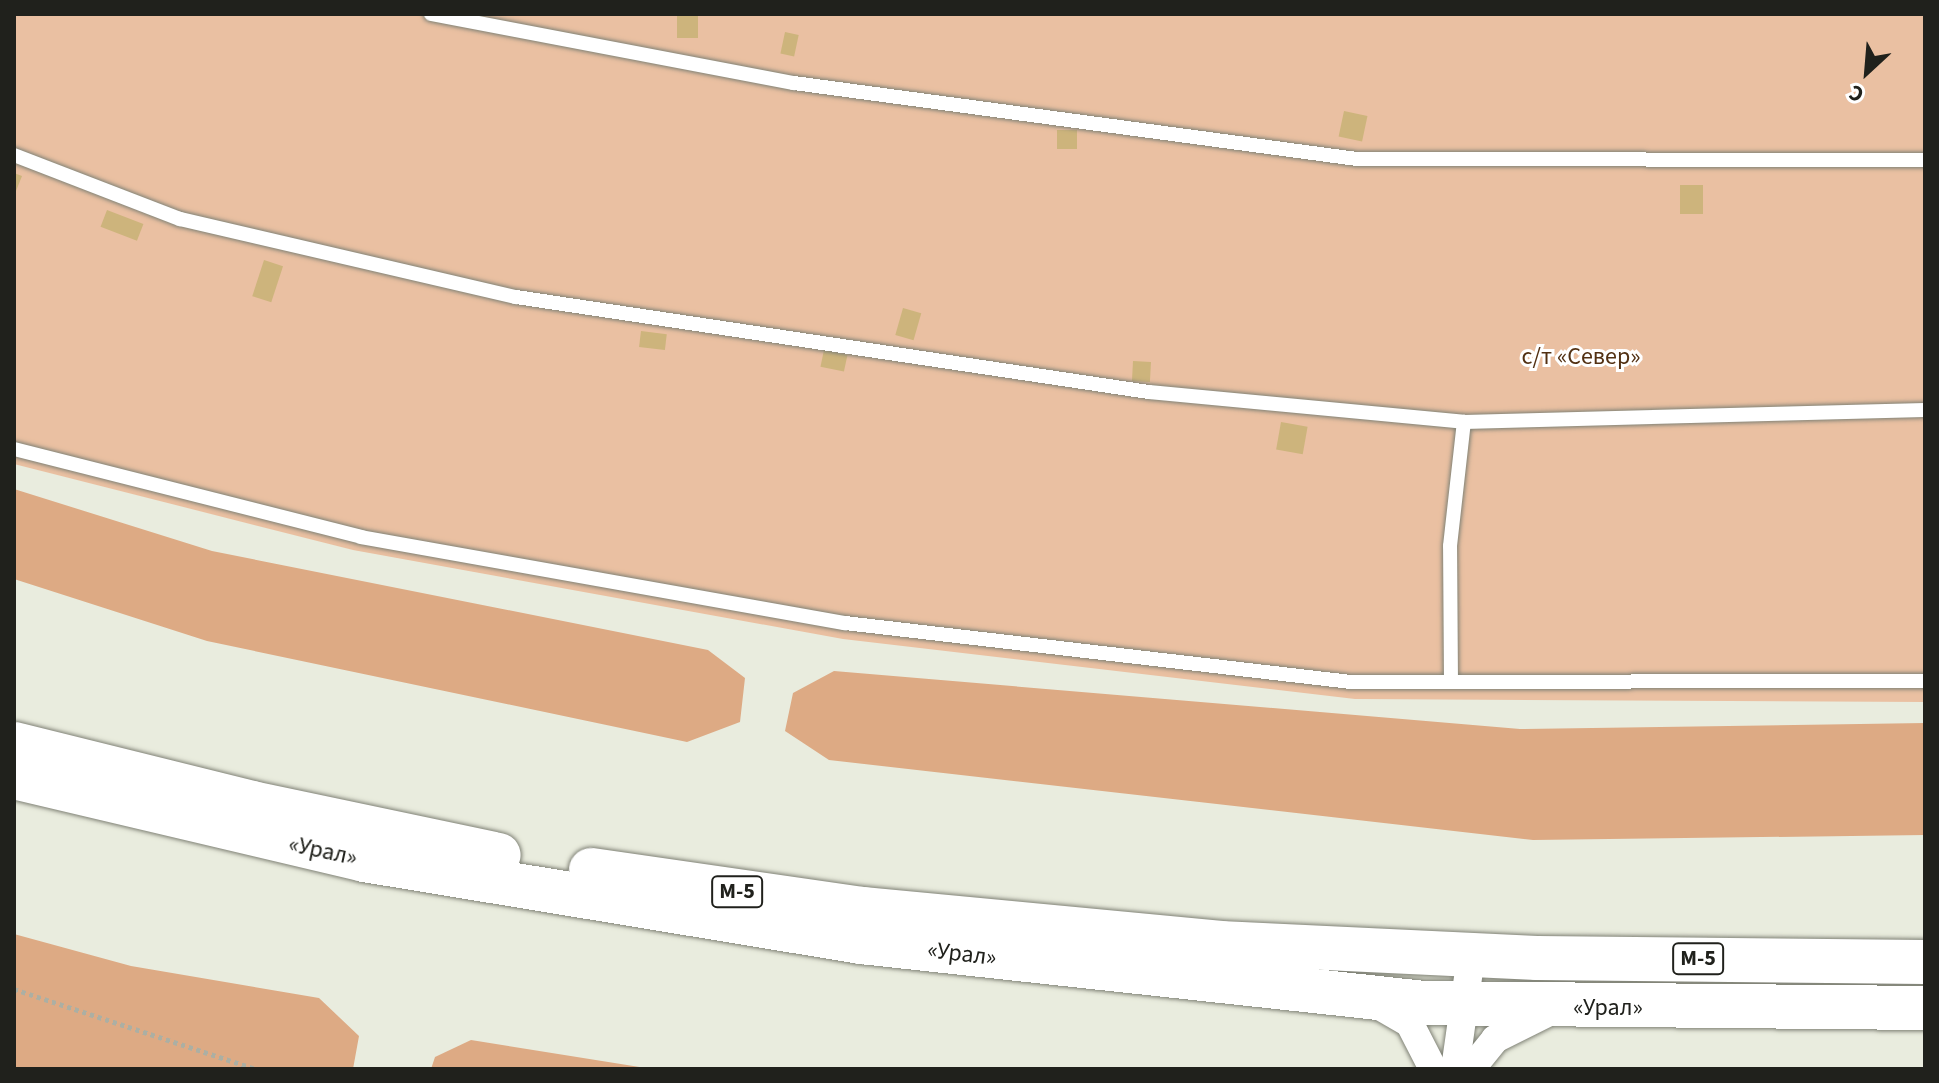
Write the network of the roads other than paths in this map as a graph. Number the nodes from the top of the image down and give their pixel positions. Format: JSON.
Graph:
{"nodes":[{"id":1,"x":431,"y":14,"type":"edge"},
{"id":2,"x":14,"y":155,"type":"edge"},
{"id":3,"x":1925,"y":160,"type":"edge"},
{"id":4,"x":1925,"y":410,"type":"edge"},
{"id":5,"x":1464,"y":422,"type":"junction"},
{"id":6,"x":14,"y":449,"type":"edge"},
{"id":7,"x":1925,"y":681,"type":"edge"},
{"id":8,"x":1451,"y":682,"type":"junction"},
{"id":9,"x":14,"y":744,"type":"edge"},
{"id":10,"x":14,"y":777,"type":"edge"},
{"id":11,"x":1471,"y":956,"type":"junction"},
{"id":12,"x":1925,"y":962,"type":"edge"},
{"id":13,"x":1353,"y":996,"type":"junction"},
{"id":14,"x":1468,"y":1005,"type":"junction"},
{"id":15,"x":1561,"y":1008,"type":"junction"},
{"id":16,"x":1925,"y":1008,"type":"edge"},
{"id":17,"x":1433,"y":1069,"type":"edge"},
{"id":18,"x":1455,"y":1069,"type":"edge"},
{"id":19,"x":1471,"y":1069,"type":"edge"}],
"edges":[{"from":1,"to":3,"type":"lane"},
{"from":2,"to":5,"type":"lane"},
{"from":4,"to":5,"type":"lane"},
{"from":5,"to":8,"type":"lane"},
{"from":6,"to":8,"type":"lane"},
{"from":7,"to":8,"type":"lane"},
{"from":9,"to":11,"type":"highway","name":"«Урал»","number":"М-5"},
{"from":10,"to":13,"type":"highway","name":"«Урал»","number":"М-5"},
{"from":11,"to":12,"type":"highway","name":"«Урал»","number":"М-5"},
{"from":11,"to":14,"type":"street"},
{"from":13,"to":14,"type":"highway","name":"«Урал»","number":"М-5"},
{"from":13,"to":17,"type":"street"},
{"from":14,"to":15,"type":"highway","name":"«Урал»","number":"М-5"},
{"from":14,"to":18,"type":"street"},
{"from":15,"to":16,"type":"highway","name":"«Урал»","number":"М-5"},
{"from":15,"to":19,"type":"street"}]}
